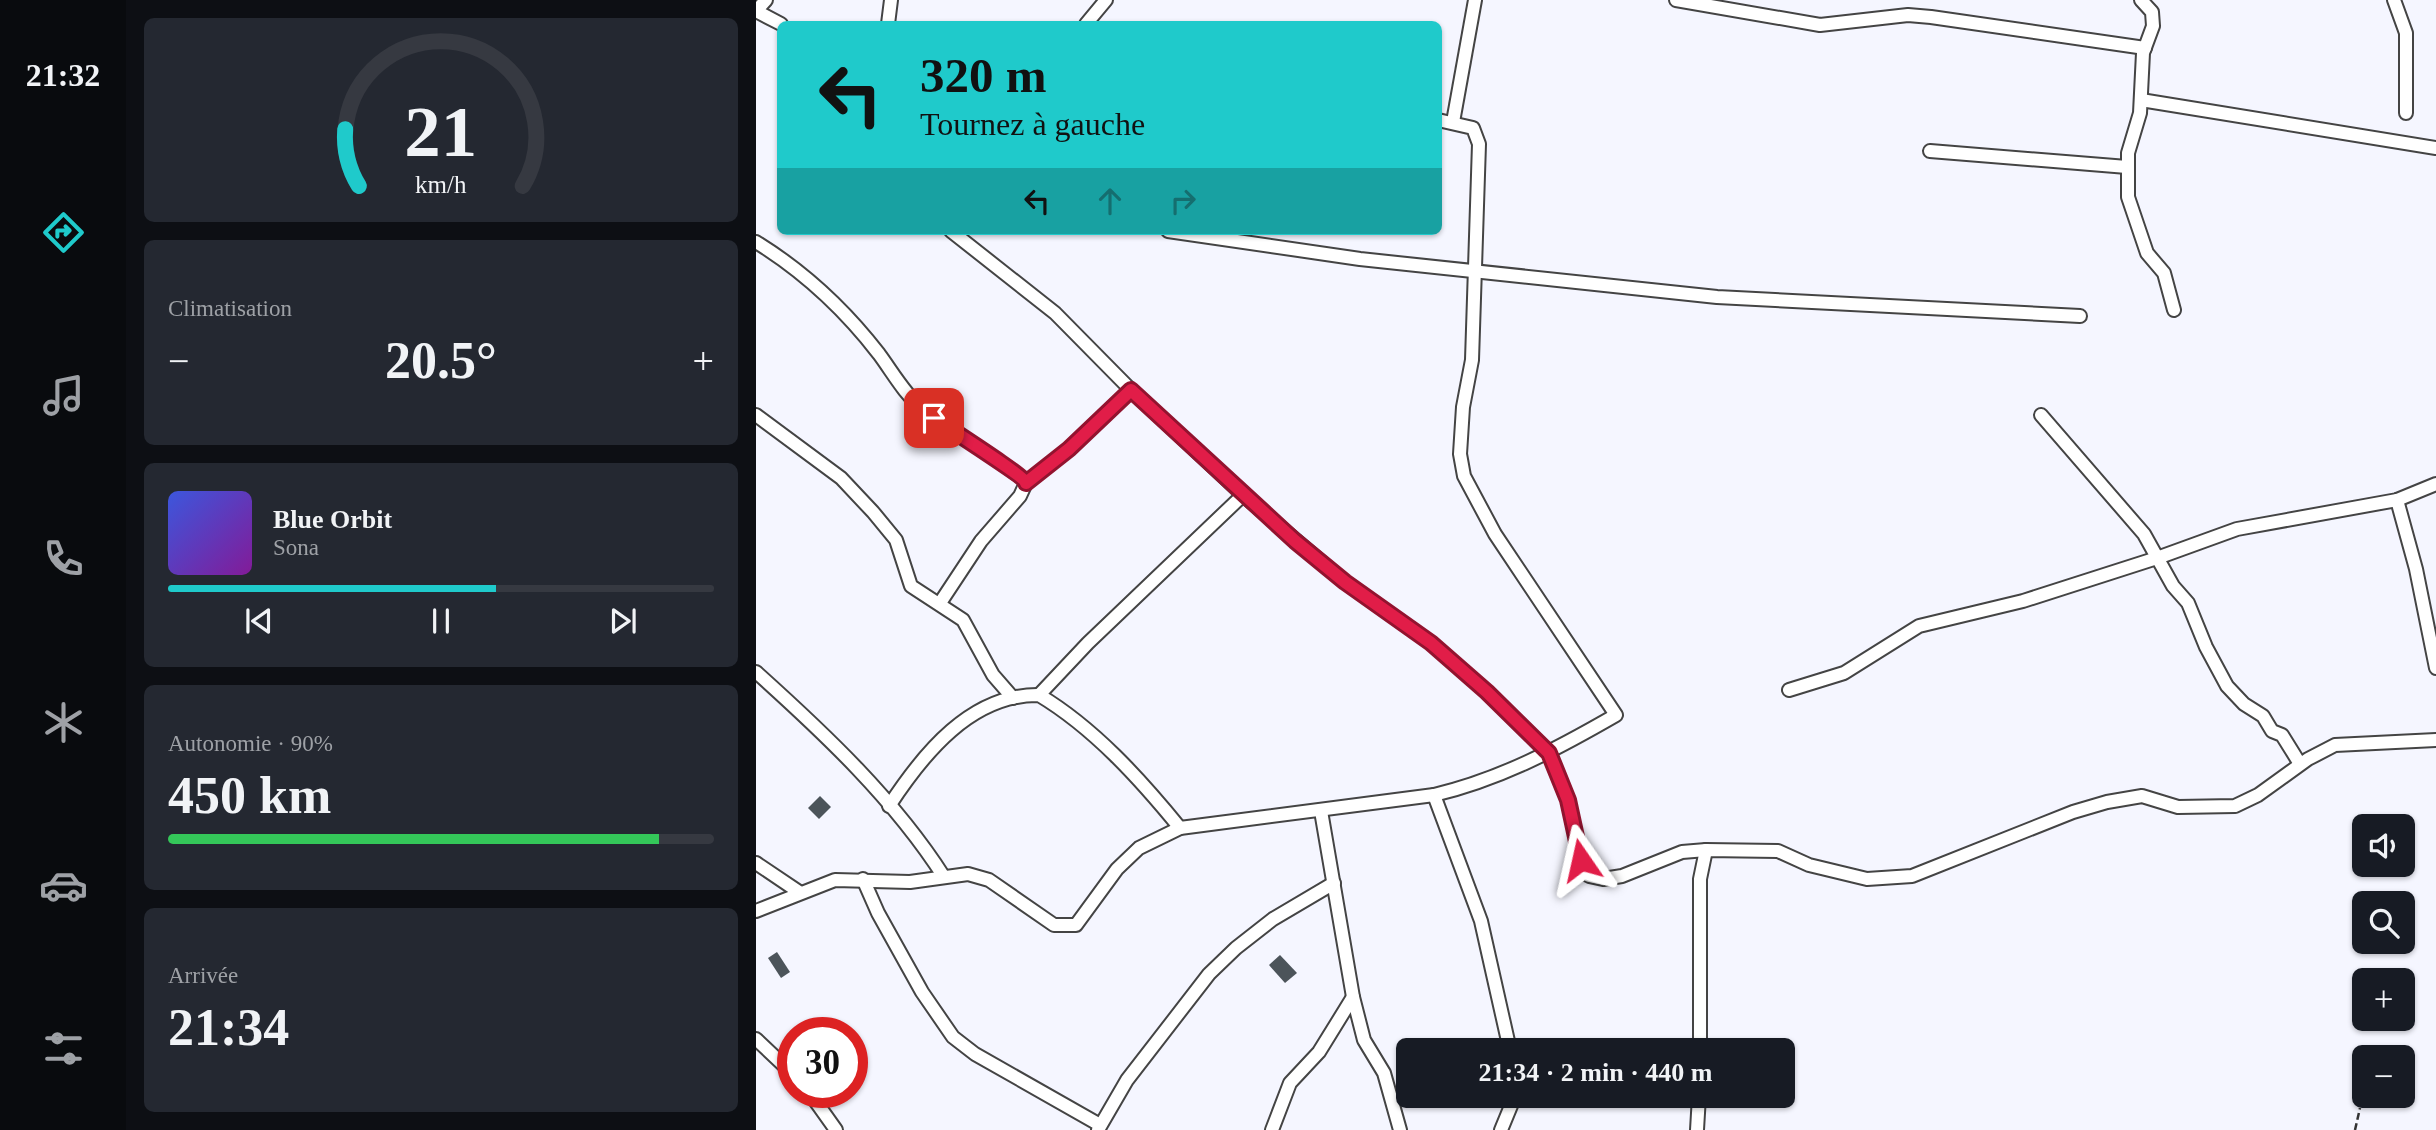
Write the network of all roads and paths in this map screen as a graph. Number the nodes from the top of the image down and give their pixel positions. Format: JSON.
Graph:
{"nodes":[{"id":1,"x":766,"y":0,"type":"edge"},
{"id":2,"x":891,"y":0,"type":"edge"},
{"id":3,"x":1106,"y":0,"type":"edge"},
{"id":4,"x":1475,"y":0,"type":"edge"},
{"id":5,"x":1676,"y":0,"type":"edge"},
{"id":6,"x":2141,"y":0,"type":"edge"},
{"id":7,"x":2394,"y":0,"type":"edge"},
{"id":8,"x":756,"y":11,"type":"edge"},
{"id":9,"x":888,"y":21,"type":"edge"},
{"id":10,"x":1088,"y":21,"type":"edge"},
{"id":11,"x":777,"y":22,"type":"edge"},
{"id":12,"x":2146,"y":48,"type":"junction"},
{"id":13,"x":2141,"y":100,"type":"junction"},
{"id":14,"x":2406,"y":113,"type":"dead end"},
{"id":15,"x":1442,"y":121,"type":"edge"},
{"id":16,"x":1453,"y":122,"type":"junction"},
{"id":17,"x":2436,"y":148,"type":"edge"},
{"id":18,"x":1930,"y":150,"type":"dead end"},
{"id":19,"x":2127,"y":167,"type":"junction"},
{"id":20,"x":956,"y":235,"type":"edge"},
{"id":21,"x":1194,"y":235,"type":"edge"},
{"id":22,"x":756,"y":242,"type":"edge"},
{"id":23,"x":1474,"y":272,"type":"junction"},
{"id":24,"x":2174,"y":310,"type":"dead end"},
{"id":25,"x":2080,"y":316,"type":"dead end"},
{"id":26,"x":1131,"y":390,"type":"junction"},
{"id":27,"x":756,"y":415,"type":"edge"},
{"id":28,"x":2041,"y":415,"type":"dead end"},
{"id":29,"x":1026,"y":483,"type":"junction"},
{"id":30,"x":2436,"y":484,"type":"edge"},
{"id":31,"x":1243,"y":495,"type":"junction"},
{"id":32,"x":2396,"y":500,"type":"junction"},
{"id":33,"x":2157,"y":558,"type":"junction"},
{"id":34,"x":940,"y":603,"type":"junction"},
{"id":35,"x":2436,"y":668,"type":"edge"},
{"id":36,"x":756,"y":672,"type":"edge"},
{"id":37,"x":1790,"y":690,"type":"dead end"},
{"id":38,"x":1039,"y":695,"type":"junction"},
{"id":39,"x":1013,"y":698,"type":"junction"},
{"id":40,"x":2436,"y":740,"type":"edge"},
{"id":41,"x":1549,"y":753,"type":"junction"},
{"id":42,"x":2301,"y":764,"type":"junction"},
{"id":43,"x":1434,"y":795,"type":"junction"},
{"id":44,"x":888,"y":806,"type":"junction"},
{"id":45,"x":1321,"y":811,"type":"junction"},
{"id":46,"x":1180,"y":828,"type":"junction"},
{"id":47,"x":1706,"y":850,"type":"junction"},
{"id":48,"x":756,"y":863,"type":"edge"},
{"id":49,"x":944,"y":877,"type":"junction"},
{"id":50,"x":863,"y":879,"type":"junction"},
{"id":51,"x":1334,"y":883,"type":"junction"},
{"id":52,"x":799,"y":892,"type":"junction"},
{"id":53,"x":756,"y":911,"type":"edge"},
{"id":54,"x":1353,"y":997,"type":"junction"},
{"id":55,"x":1507,"y":1038,"type":"edge"},
{"id":56,"x":1700,"y":1038,"type":"edge"},
{"id":57,"x":756,"y":1039,"type":"edge"},
{"id":58,"x":777,"y":1059,"type":"edge"},
{"id":59,"x":820,"y":1108,"type":"edge"},
{"id":60,"x":1510,"y":1108,"type":"edge"},
{"id":61,"x":1698,"y":1108,"type":"edge"},
{"id":62,"x":2360,"y":1108,"type":"dead end"},
{"id":63,"x":1099,"y":1127,"type":"edge"},
{"id":64,"x":834,"y":1129,"type":"edge"},
{"id":65,"x":1272,"y":1130,"type":"edge"},
{"id":66,"x":1400,"y":1130,"type":"edge"},
{"id":67,"x":1500,"y":1130,"type":"edge"},
{"id":68,"x":1697,"y":1130,"type":"edge"},
{"id":69,"x":2355,"y":1130,"type":"edge"}],
"edges":[{"from":1,"to":8,"type":"street"},
{"from":2,"to":9,"type":"street"},
{"from":3,"to":10,"type":"street"},
{"from":4,"to":16,"type":"street"},
{"from":5,"to":12,"type":"street"},
{"from":6,"to":12,"type":"street"},
{"from":7,"to":14,"type":"street"},
{"from":8,"to":11,"type":"street"},
{"from":12,"to":13,"type":"street"},
{"from":13,"to":17,"type":"street"},
{"from":13,"to":19,"type":"street"},
{"from":15,"to":16,"type":"street"},
{"from":16,"to":23,"type":"street"},
{"from":18,"to":19,"type":"street"},
{"from":19,"to":24,"type":"street"},
{"from":20,"to":26,"type":"street"},
{"from":21,"to":23,"type":"street"},
{"from":22,"to":29,"type":"street"},
{"from":23,"to":25,"type":"street"},
{"from":23,"to":41,"type":"street"},
{"from":26,"to":29,"type":"street"},
{"from":26,"to":31,"type":"street"},
{"from":27,"to":34,"type":"street"},
{"from":28,"to":33,"type":"street"},
{"from":29,"to":34,"type":"street"},
{"from":30,"to":32,"type":"street"},
{"from":31,"to":38,"type":"street"},
{"from":31,"to":41,"type":"street"},
{"from":32,"to":33,"type":"street"},
{"from":32,"to":35,"type":"street"},
{"from":33,"to":37,"type":"street"},
{"from":33,"to":42,"type":"street"},
{"from":34,"to":39,"type":"street"},
{"from":36,"to":44,"type":"street"},
{"from":38,"to":39,"type":"street"},
{"from":38,"to":46,"type":"street"},
{"from":39,"to":44,"type":"street"},
{"from":40,"to":42,"type":"street"},
{"from":41,"to":43,"type":"street"},
{"from":41,"to":47,"type":"street"},
{"from":42,"to":47,"type":"street"},
{"from":43,"to":45,"type":"street"},
{"from":43,"to":55,"type":"street"},
{"from":44,"to":49,"type":"street"},
{"from":45,"to":46,"type":"street"},
{"from":45,"to":51,"type":"street"},
{"from":46,"to":49,"type":"street"},
{"from":47,"to":56,"type":"street"},
{"from":48,"to":52,"type":"street"},
{"from":49,"to":50,"type":"street"},
{"from":50,"to":52,"type":"street"},
{"from":50,"to":63,"type":"street"},
{"from":51,"to":54,"type":"street"},
{"from":51,"to":63,"type":"street"},
{"from":52,"to":53,"type":"street"},
{"from":54,"to":65,"type":"street"},
{"from":54,"to":66,"type":"street"},
{"from":57,"to":58,"type":"street"},
{"from":59,"to":64,"type":"street"},
{"from":60,"to":67,"type":"street"},
{"from":61,"to":68,"type":"street"},
{"from":62,"to":69,"type":"path"}]}
